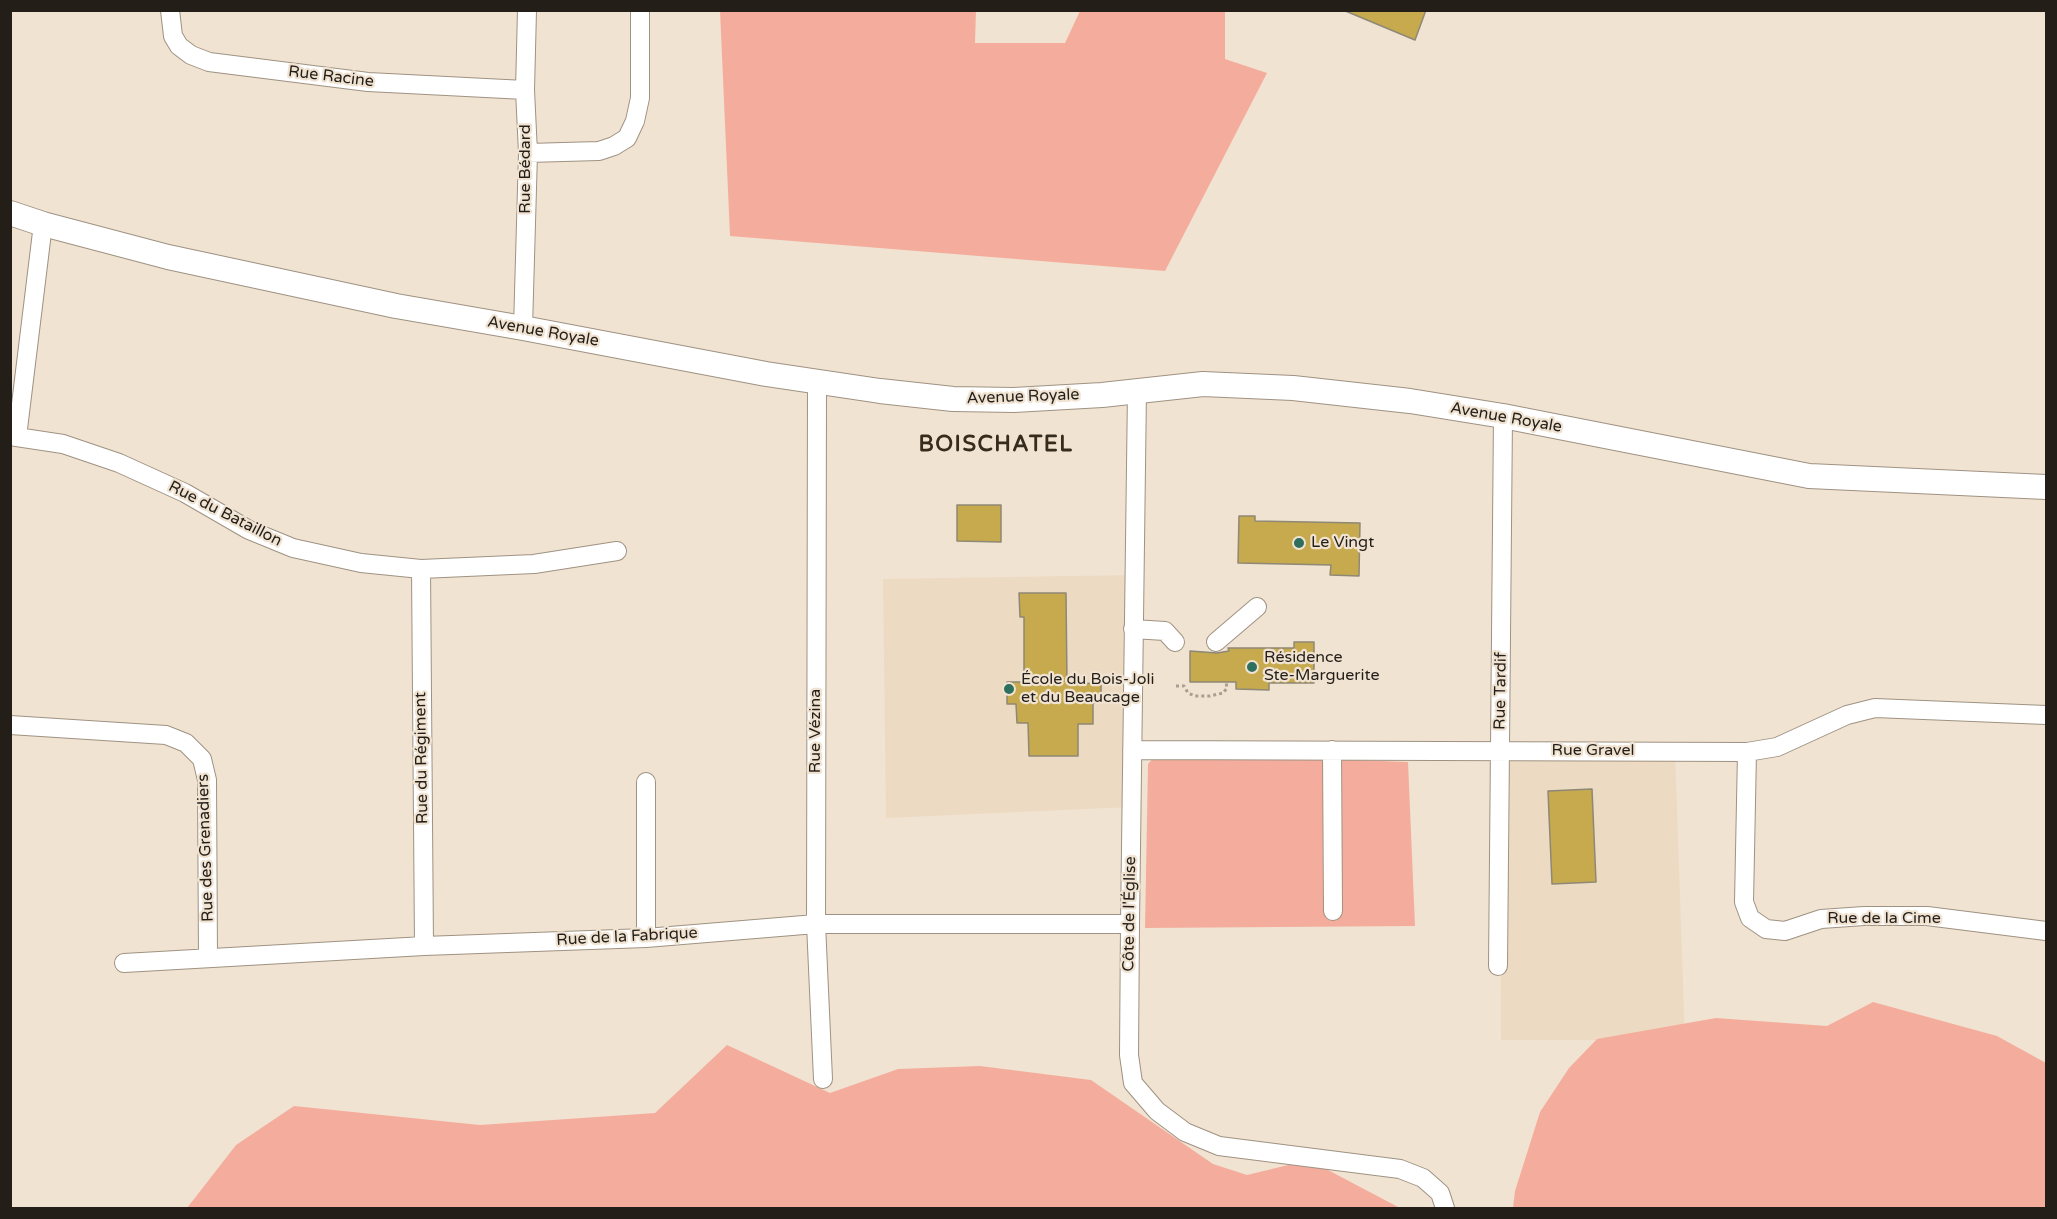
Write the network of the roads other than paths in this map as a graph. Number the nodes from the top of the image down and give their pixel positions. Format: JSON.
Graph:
{"nodes":[{"id":1,"x":170,"y":10,"type":"edge"},
{"id":2,"x":527,"y":10,"type":"edge"},
{"id":3,"x":640,"y":10,"type":"edge"},
{"id":4,"x":525,"y":90,"type":"junction"},
{"id":5,"x":528,"y":153,"type":"junction"},
{"id":6,"x":10,"y":213,"type":"edge"},
{"id":7,"x":43,"y":225,"type":"junction"},
{"id":8,"x":523,"y":328,"type":"junction"},
{"id":9,"x":817,"y":382,"type":"junction"},
{"id":10,"x":1137,"y":390,"type":"junction"},
{"id":11,"x":1503,"y":416,"type":"junction"},
{"id":12,"x":14,"y":436,"type":"edge"},
{"id":13,"x":2046,"y":487,"type":"edge"},
{"id":14,"x":617,"y":551,"type":"dead end"},
{"id":15,"x":421,"y":569,"type":"junction"},
{"id":16,"x":1257,"y":607,"type":"dead end"},
{"id":17,"x":1133,"y":629,"type":"junction"},
{"id":18,"x":1175,"y":642,"type":"dead end"},
{"id":19,"x":1216,"y":642,"type":"dead end"},
{"id":20,"x":2046,"y":715,"type":"edge"},
{"id":21,"x":10,"y":725,"type":"edge"},
{"id":22,"x":1132,"y":750,"type":"junction"},
{"id":23,"x":1332,"y":750,"type":"junction"},
{"id":24,"x":1500,"y":751,"type":"junction"},
{"id":25,"x":1747,"y":752,"type":"junction"},
{"id":26,"x":646,"y":782,"type":"dead end"},
{"id":27,"x":1333,"y":911,"type":"dead end"},
{"id":28,"x":816,"y":924,"type":"junction"},
{"id":29,"x":1130,"y":924,"type":"junction"},
{"id":30,"x":2046,"y":931,"type":"edge"},
{"id":31,"x":646,"y":938,"type":"junction"},
{"id":32,"x":424,"y":946,"type":"junction"},
{"id":33,"x":208,"y":958,"type":"junction"},
{"id":34,"x":124,"y":963,"type":"dead end"},
{"id":35,"x":1498,"y":966,"type":"dead end"},
{"id":36,"x":823,"y":1079,"type":"dead end"},
{"id":37,"x":1445,"y":1209,"type":"edge"}],
"edges":[{"from":1,"to":4,"type":"street","name":"Rue Racine"},
{"from":2,"to":4,"type":"street","name":"Rue Bédard"},
{"from":3,"to":5,"type":"street"},
{"from":4,"to":5,"type":"street","name":"Rue Bédard"},
{"from":5,"to":8,"type":"street","name":"Rue Bédard"},
{"from":6,"to":7,"type":"main road","name":"Avenue Royale"},
{"from":7,"to":8,"type":"main road","name":"Avenue Royale"},
{"from":7,"to":12,"type":"street","name":"Rue du Bataillon"},
{"from":8,"to":9,"type":"main road","name":"Avenue Royale"},
{"from":9,"to":10,"type":"main road","name":"Avenue Royale"},
{"from":9,"to":28,"type":"street","name":"Rue Vézina"},
{"from":10,"to":11,"type":"main road","name":"Avenue Royale"},
{"from":10,"to":17,"type":"street","name":"Côte de l'Église"},
{"from":11,"to":13,"type":"main road","name":"Avenue Royale"},
{"from":11,"to":24,"type":"street","name":"Rue Tardif"},
{"from":12,"to":15,"type":"street","name":"Rue du Bataillon"},
{"from":14,"to":15,"type":"street","name":"Rue du Bataillon"},
{"from":15,"to":32,"type":"street","name":"Rue du Régiment"},
{"from":16,"to":19,"type":"street"},
{"from":17,"to":18,"type":"street"},
{"from":17,"to":22,"type":"street","name":"Côte de l'Église"},
{"from":20,"to":25,"type":"street","name":"Rue Gravel"},
{"from":21,"to":33,"type":"street","name":"Rue des Grenadiers"},
{"from":22,"to":23,"type":"street","name":"Rue Gravel"},
{"from":22,"to":29,"type":"street","name":"Côte de l'Église"},
{"from":23,"to":24,"type":"street","name":"Rue Gravel"},
{"from":23,"to":27,"type":"street"},
{"from":24,"to":25,"type":"street","name":"Rue Gravel"},
{"from":24,"to":35,"type":"street","name":"Rue Tardif"},
{"from":25,"to":30,"type":"street","name":"Rue de la Cime"},
{"from":26,"to":31,"type":"street"},
{"from":28,"to":29,"type":"street","name":"Rue de la Fabrique"},
{"from":28,"to":31,"type":"street","name":"Rue de la Fabrique"},
{"from":28,"to":36,"type":"street","name":"Rue Vézina"},
{"from":29,"to":37,"type":"street","name":"Côte de l'Église"},
{"from":31,"to":32,"type":"street","name":"Rue de la Fabrique"},
{"from":32,"to":33,"type":"street","name":"Rue de la Fabrique"},
{"from":33,"to":34,"type":"street","name":"Rue de la Fabrique"}]}
